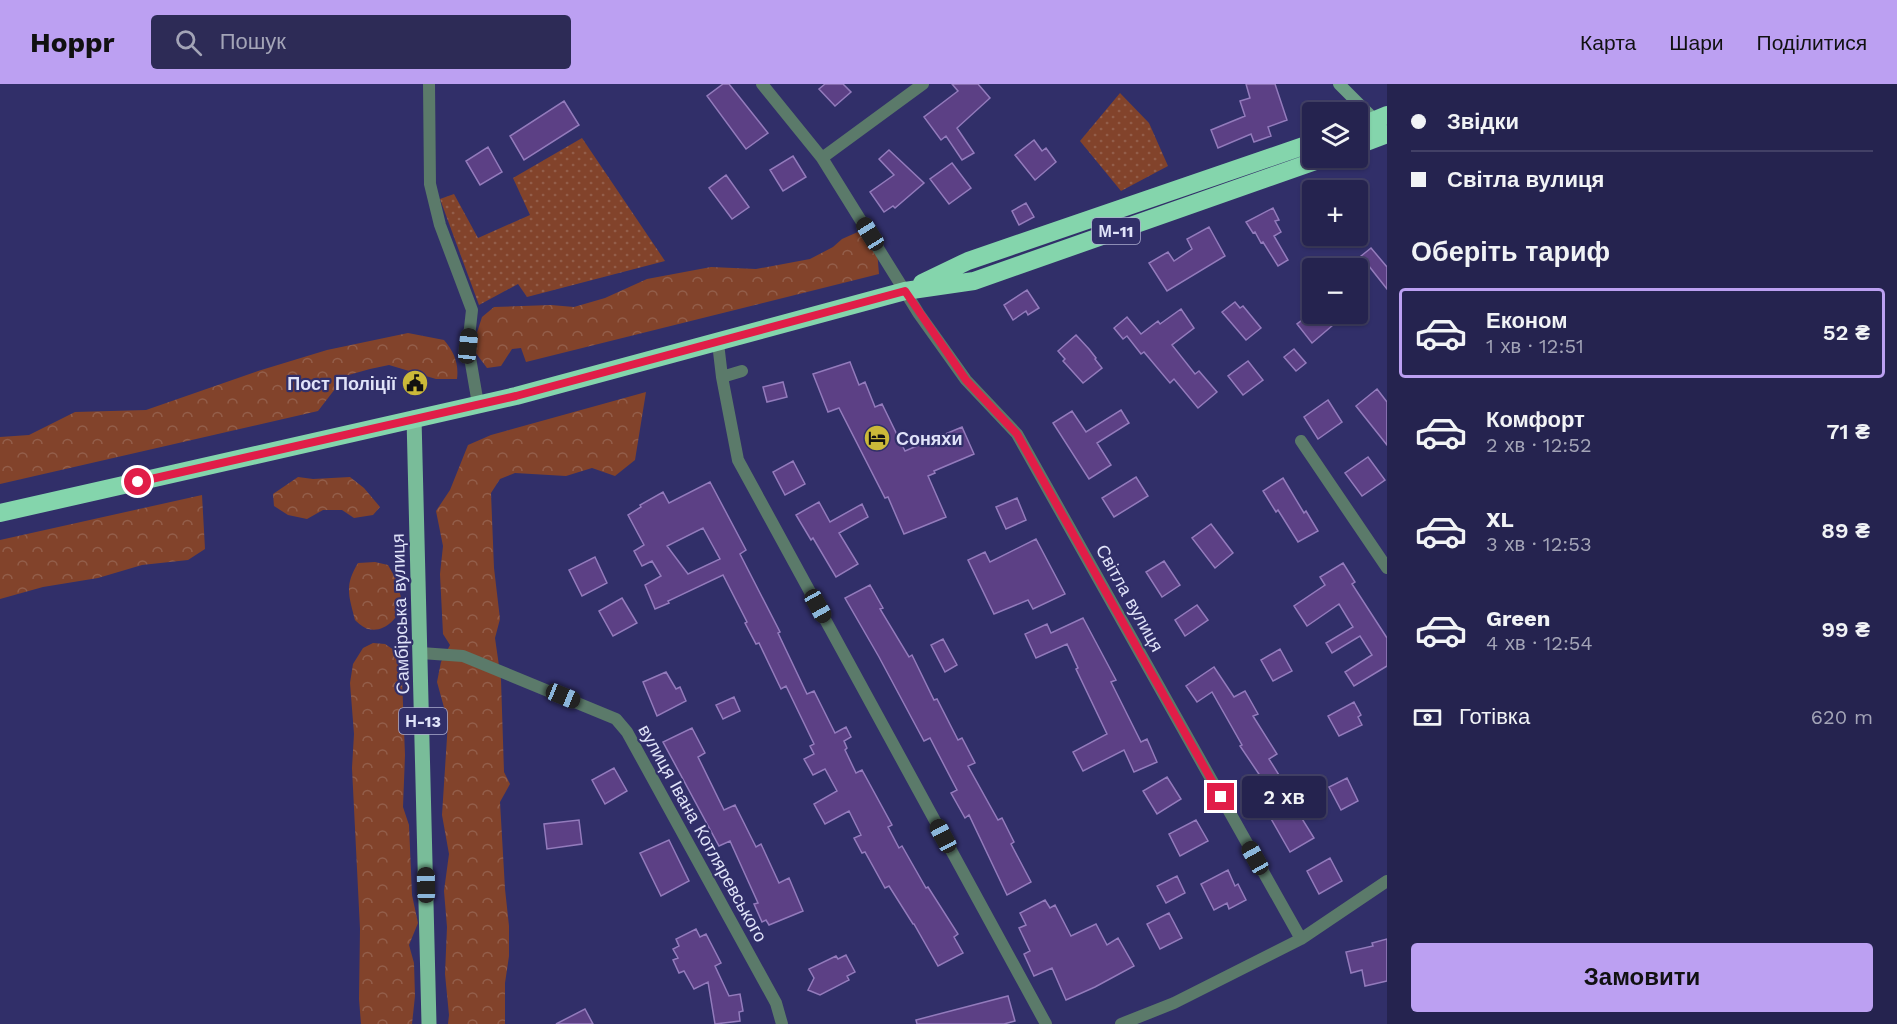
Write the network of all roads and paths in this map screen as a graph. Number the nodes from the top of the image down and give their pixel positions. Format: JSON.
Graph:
{"nodes":[{"id":1,"x":429,"y":84,"type":"edge"},
{"id":2,"x":762,"y":84,"type":"edge"},
{"id":3,"x":923,"y":84,"type":"edge"},
{"id":4,"x":1339,"y":84,"type":"edge"},
{"id":5,"x":1373,"y":121,"type":"edge"},
{"id":6,"x":1387,"y":134,"type":"edge"},
{"id":7,"x":1368,"y":141,"type":"edge"},
{"id":8,"x":1302,"y":146,"type":"edge"},
{"id":9,"x":822,"y":158,"type":"junction"},
{"id":10,"x":1302,"y":166,"type":"edge"},
{"id":11,"x":905,"y":291,"type":"junction"},
{"id":12,"x":718,"y":343,"type":"junction"},
{"id":13,"x":742,"y":371,"type":"dead end"},
{"id":14,"x":722,"y":377,"type":"junction"},
{"id":15,"x":478,"y":404,"type":"junction"},
{"id":16,"x":414,"y":418,"type":"junction"},
{"id":17,"x":1302,"y":441,"type":"dead end"},
{"id":18,"x":0,"y":513,"type":"edge"},
{"id":19,"x":1387,"y":568,"type":"edge"},
{"id":20,"x":421,"y":653,"type":"junction"},
{"id":21,"x":1387,"y":881,"type":"edge"},
{"id":22,"x":1301,"y":939,"type":"junction"},
{"id":23,"x":429,"y":1024,"type":"edge"},
{"id":24,"x":782,"y":1024,"type":"edge"},
{"id":25,"x":1046,"y":1024,"type":"edge"},
{"id":26,"x":1121,"y":1024,"type":"edge"}],
"edges":[{"from":1,"to":15,"type":"street"},
{"from":2,"to":9,"type":"street","name":"Світла вулиця"},
{"from":3,"to":9,"type":"street"},
{"from":4,"to":5,"type":"street"},
{"from":5,"to":6,"type":"street"},
{"from":6,"to":7,"type":"highway"},
{"from":8,"to":11,"type":"highway","number":"М-11"},
{"from":9,"to":11,"type":"street","name":"Світла вулиця"},
{"from":10,"to":11,"type":"highway","number":"М-11"},
{"from":11,"to":12,"type":"highway","number":"М-11"},
{"from":11,"to":22,"type":"street","name":"Світла вулиця"},
{"from":12,"to":14,"type":"street"},
{"from":12,"to":15,"type":"highway","number":"М-11"},
{"from":13,"to":14,"type":"street"},
{"from":14,"to":25,"type":"street"},
{"from":15,"to":16,"type":"highway","number":"М-11"},
{"from":16,"to":18,"type":"highway","number":"М-11"},
{"from":16,"to":20,"type":"main road","name":"Самбірська вулиця","number":"Н-13"},
{"from":17,"to":19,"type":"street"},
{"from":20,"to":23,"type":"main road","name":"Самбірська вулиця","number":"Н-13"},
{"from":20,"to":24,"type":"street","name":"вулиця Івана Котляревського"},
{"from":21,"to":22,"type":"street"},
{"from":22,"to":26,"type":"street"}]}
